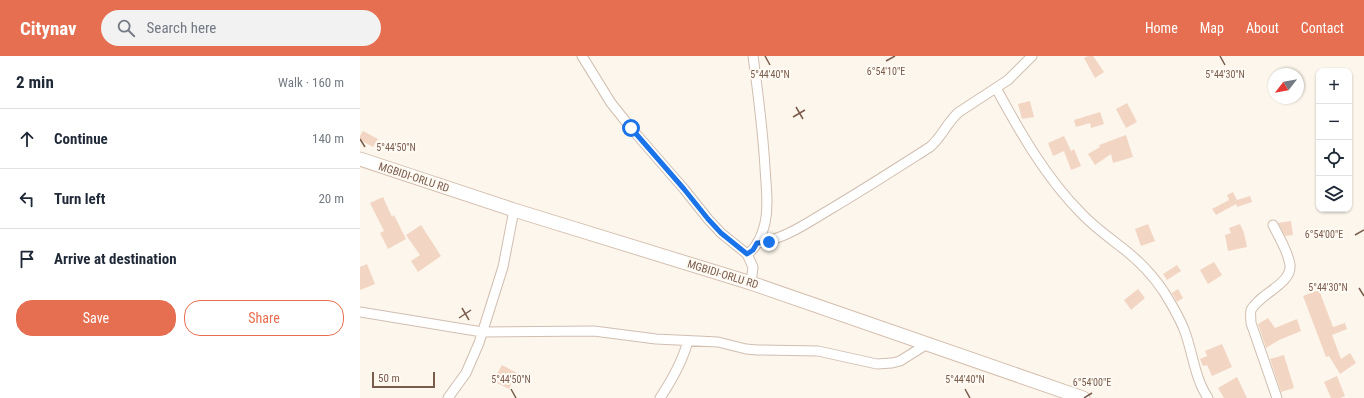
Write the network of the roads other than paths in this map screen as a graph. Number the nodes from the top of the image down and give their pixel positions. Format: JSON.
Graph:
{"nodes":[{"id":1,"x":582,"y":56,"type":"edge"},
{"id":2,"x":754,"y":56,"type":"edge"},
{"id":3,"x":1032,"y":56,"type":"edge"},
{"id":4,"x":996,"y":88,"type":"junction"},
{"id":5,"x":360,"y":159,"type":"edge"},
{"id":6,"x":514,"y":210,"type":"junction"},
{"id":7,"x":1273,"y":225,"type":"dead end"},
{"id":8,"x":757,"y":243,"type":"junction"},
{"id":9,"x":747,"y":254,"type":"junction"},
{"id":10,"x":751,"y":283,"type":"junction"},
{"id":11,"x":360,"y":312,"type":"edge"},
{"id":12,"x":482,"y":332,"type":"junction"},
{"id":13,"x":688,"y":342,"type":"junction"},
{"id":14,"x":927,"y":344,"type":"junction"},
{"id":15,"x":448,"y":398,"type":"edge"},
{"id":16,"x":660,"y":398,"type":"edge"},
{"id":17,"x":1083,"y":398,"type":"edge"},
{"id":18,"x":1208,"y":398,"type":"edge"},
{"id":19,"x":1277,"y":398,"type":"edge"}],
"edges":[{"from":1,"to":9,"type":"street"},
{"from":2,"to":8,"type":"street"},
{"from":3,"to":4,"type":"street"},
{"from":4,"to":8,"type":"street"},
{"from":4,"to":18,"type":"street"},
{"from":5,"to":6,"type":"main road","name":"MGBIDI-ORLU RD"},
{"from":6,"to":10,"type":"main road","name":"MGBIDI-ORLU RD"},
{"from":6,"to":12,"type":"street"},
{"from":7,"to":19,"type":"street"},
{"from":8,"to":9,"type":"street"},
{"from":9,"to":10,"type":"street"},
{"from":10,"to":14,"type":"main road","name":"MGBIDI-ORLU RD"},
{"from":11,"to":12,"type":"street"},
{"from":12,"to":13,"type":"street"},
{"from":12,"to":15,"type":"street"},
{"from":13,"to":14,"type":"street"},
{"from":13,"to":16,"type":"street"},
{"from":14,"to":17,"type":"main road","name":"MGBIDI-ORLU RD"}]}
